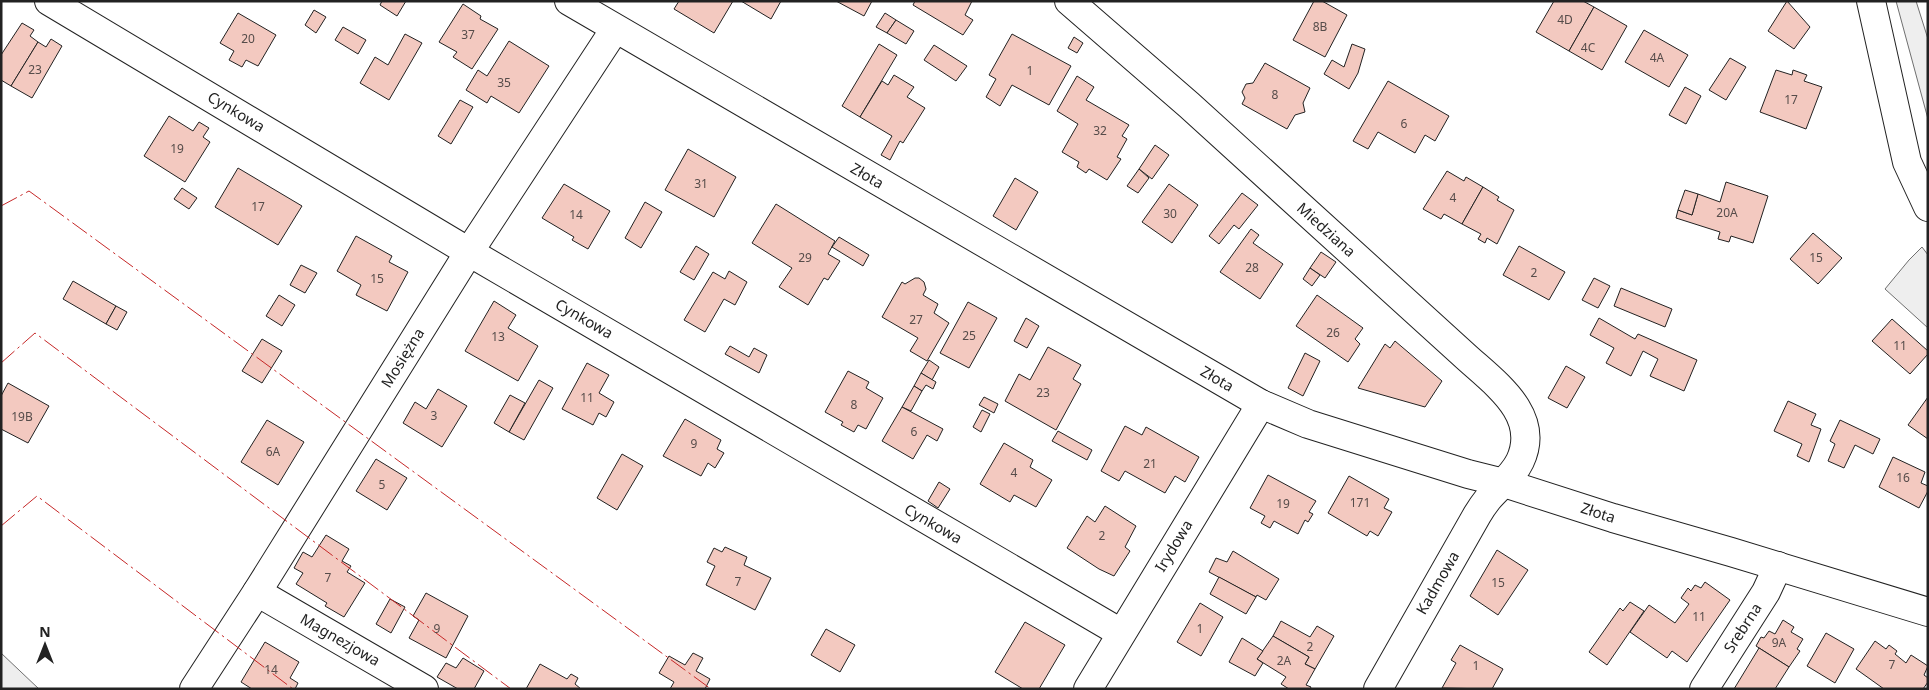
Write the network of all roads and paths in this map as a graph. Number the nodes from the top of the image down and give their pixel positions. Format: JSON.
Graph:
{"nodes":[{"id":1,"x":49,"y":1,"type":"edge"},
{"id":2,"x":569,"y":1,"type":"edge"},
{"id":3,"x":1069,"y":1,"type":"edge"},
{"id":4,"x":1871,"y":1,"type":"edge"},
{"id":5,"x":615,"y":28,"type":"junction"},
{"id":6,"x":1928,"y":207,"type":"edge"},
{"id":7,"x":469,"y":252,"type":"junction"},
{"id":8,"x":1261,"y":404,"type":"junction"},
{"id":9,"x":1504,"y":483,"type":"junction"},
{"id":10,"x":1778,"y":566,"type":"junction"},
{"id":11,"x":257,"y":592,"type":"junction"},
{"id":12,"x":1928,"y":612,"type":"edge"},
{"id":13,"x":1121,"y":633,"type":"junction"},
{"id":14,"x":194,"y":689,"type":"edge"},
{"id":15,"x":424,"y":689,"type":"edge"},
{"id":16,"x":1088,"y":689,"type":"edge"},
{"id":17,"x":1378,"y":689,"type":"edge"},
{"id":18,"x":1704,"y":689,"type":"edge"}],
"edges":[{"from":1,"to":7,"type":"street","name":"Cynkowa"},
{"from":2,"to":5,"type":"street","name":"Złota"},
{"from":3,"to":9,"type":"street","name":"Miedziana"},
{"from":4,"to":6,"type":"street"},
{"from":5,"to":7,"type":"street","name":"Mosiężna"},
{"from":5,"to":8,"type":"street","name":"Złota"},
{"from":7,"to":11,"type":"street","name":"Mosiężna"},
{"from":7,"to":13,"type":"street","name":"Cynkowa"},
{"from":8,"to":9,"type":"street","name":"Złota"},
{"from":8,"to":13,"type":"street","name":"Irydowa"},
{"from":9,"to":10,"type":"street","name":"Złota"},
{"from":9,"to":17,"type":"street","name":"Kadmowa"},
{"from":10,"to":12,"type":"street","name":"Złota"},
{"from":10,"to":18,"type":"street","name":"Srebrna"},
{"from":11,"to":14,"type":"street","name":"Mosiężna"},
{"from":11,"to":15,"type":"street","name":"Magnezjowa"},
{"from":13,"to":16,"type":"street","name":"Irydowa"}]}
